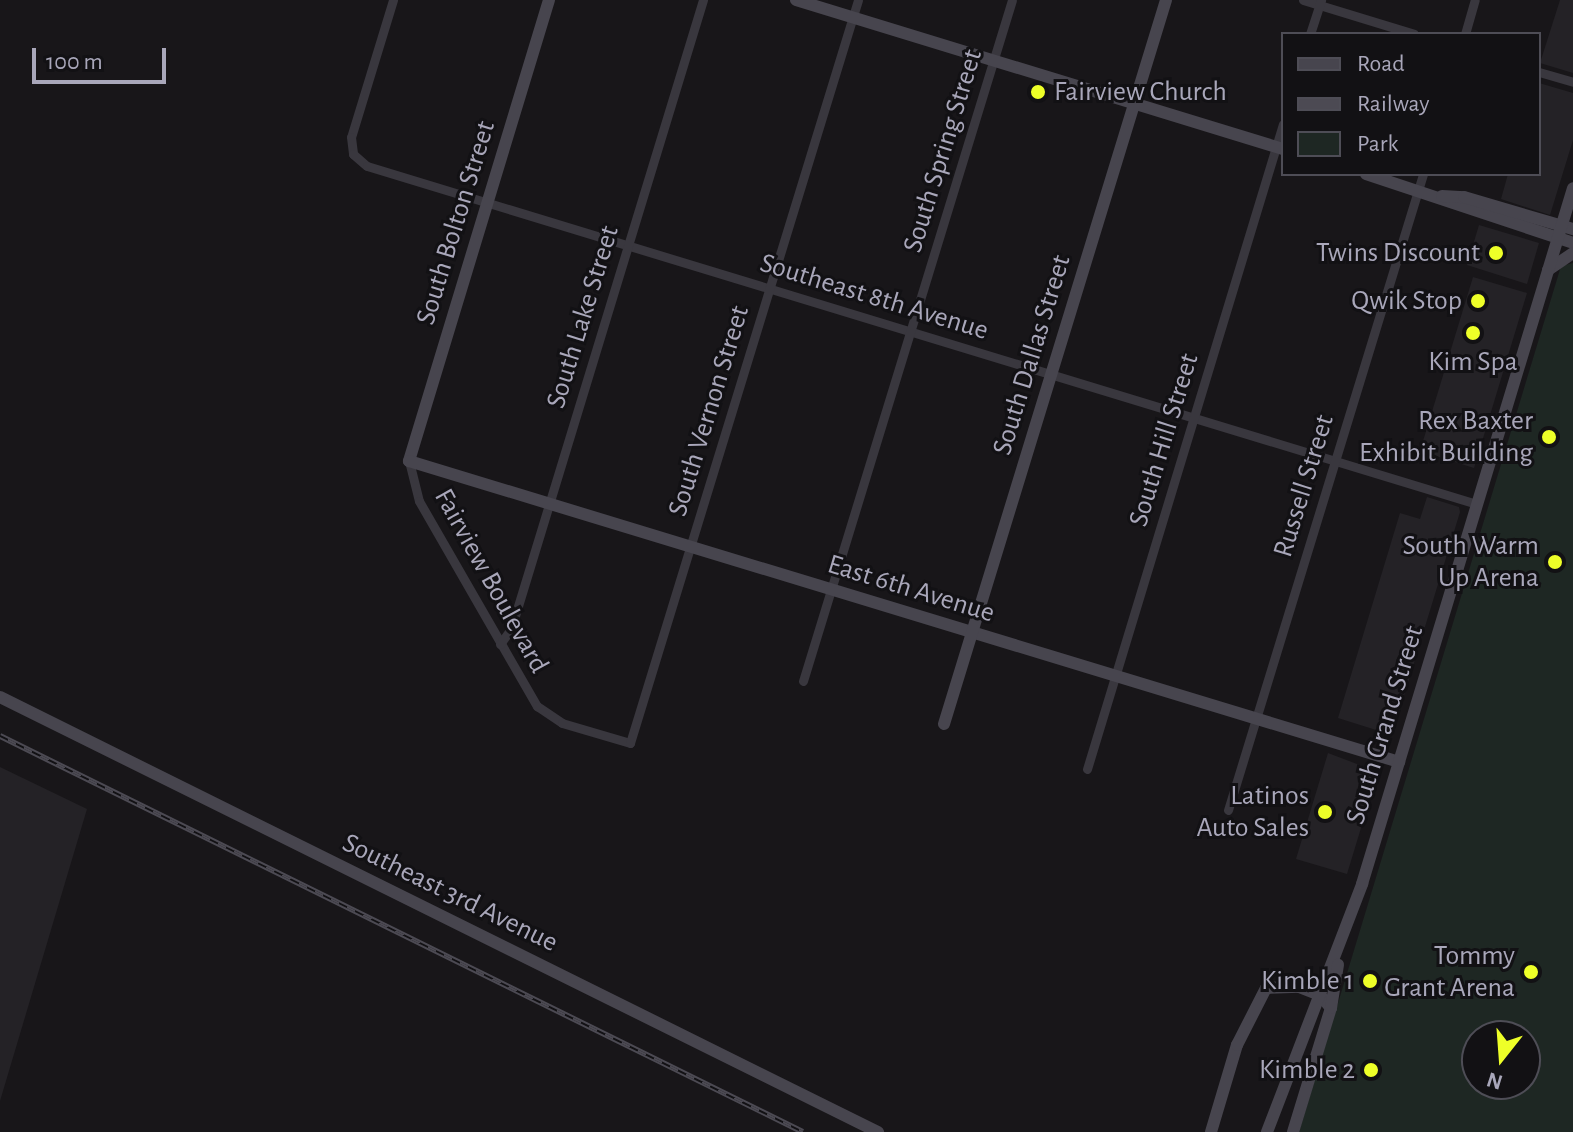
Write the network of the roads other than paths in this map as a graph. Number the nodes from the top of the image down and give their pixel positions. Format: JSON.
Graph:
{"nodes":[{"id":1,"x":393,"y":0,"type":"edge"},
{"id":2,"x":549,"y":0,"type":"edge"},
{"id":3,"x":703,"y":0,"type":"edge"},
{"id":4,"x":796,"y":0,"type":"edge"},
{"id":5,"x":858,"y":0,"type":"edge"},
{"id":6,"x":1012,"y":0,"type":"edge"},
{"id":7,"x":1166,"y":0,"type":"edge"},
{"id":8,"x":1303,"y":0,"type":"edge"},
{"id":9,"x":1475,"y":0,"type":"edge"},
{"id":10,"x":1320,"y":2,"type":"edge"},
{"id":11,"x":853,"y":17,"type":"junction"},
{"id":12,"x":1311,"y":32,"type":"edge"},
{"id":13,"x":1408,"y":32,"type":"edge"},
{"id":14,"x":1466,"y":32,"type":"edge"},
{"id":15,"x":994,"y":60,"type":"junction"},
{"id":16,"x":1541,"y":73,"type":"edge"},
{"id":17,"x":1573,"y":82,"type":"edge"},
{"id":18,"x":1134,"y":103,"type":"junction"},
{"id":19,"x":1280,"y":148,"type":"edge"},
{"id":20,"x":1372,"y":176,"type":"edge"},
{"id":21,"x":1422,"y":176,"type":"edge"},
{"id":22,"x":1573,"y":188,"type":"edge"},
{"id":23,"x":1418,"y":190,"type":"junction"},
{"id":24,"x":487,"y":202,"type":"junction"},
{"id":25,"x":1564,"y":231,"type":"edge"},
{"id":26,"x":1573,"y":243,"type":"edge"},
{"id":27,"x":628,"y":244,"type":"junction"},
{"id":28,"x":1573,"y":253,"type":"edge"},
{"id":29,"x":1548,"y":270,"type":"junction"},
{"id":30,"x":769,"y":288,"type":"junction"},
{"id":31,"x":911,"y":331,"type":"junction"},
{"id":32,"x":1051,"y":374,"type":"junction"},
{"id":33,"x":1194,"y":418,"type":"junction"},
{"id":34,"x":1335,"y":460,"type":"junction"},
{"id":35,"x":409,"y":461,"type":"junction"},
{"id":36,"x":550,"y":503,"type":"junction"},
{"id":37,"x":1477,"y":504,"type":"junction"},
{"id":38,"x":690,"y":546,"type":"junction"},
{"id":39,"x":832,"y":589,"type":"junction"},
{"id":40,"x":973,"y":633,"type":"junction"},
{"id":41,"x":500,"y":644,"type":"junction"},
{"id":42,"x":1115,"y":676,"type":"junction"},
{"id":43,"x":803,"y":681,"type":"dead end"},
{"id":44,"x":0,"y":697,"type":"edge"},
{"id":45,"x":547,"y":716,"type":"joint"},
{"id":46,"x":1256,"y":720,"type":"junction"},
{"id":47,"x":944,"y":724,"type":"dead end"},
{"id":48,"x":1399,"y":762,"type":"junction"},
{"id":49,"x":1087,"y":769,"type":"dead end"},
{"id":50,"x":1228,"y":810,"type":"dead end"},
{"id":51,"x":1340,"y":949,"type":"junction"},
{"id":52,"x":1320,"y":995,"type":"junction"},
{"id":53,"x":1331,"y":1008,"type":"junction"},
{"id":54,"x":878,"y":1132,"type":"edge"},
{"id":55,"x":1211,"y":1132,"type":"edge"},
{"id":56,"x":1267,"y":1132,"type":"edge"},
{"id":57,"x":1293,"y":1132,"type":"edge"}],
"edges":[{"from":1,"to":24,"type":"street","name":"Southeast 8th Avenue"},
{"from":2,"to":24,"type":"main road","name":"South Bolton Street"},
{"from":3,"to":27,"type":"street","name":"South Lake Street"},
{"from":4,"to":11,"type":"main road"},
{"from":5,"to":11,"type":"street","name":"South Vernon Street"},
{"from":6,"to":15,"type":"street","name":"South Spring Street"},
{"from":7,"to":18,"type":"main road","name":"South Dallas Street"},
{"from":8,"to":10,"type":"street"},
{"from":9,"to":14,"type":"street"},
{"from":10,"to":12,"type":"street"},
{"from":10,"to":13,"type":"street"},
{"from":11,"to":15,"type":"main road"},
{"from":11,"to":30,"type":"street","name":"South Vernon Street"},
{"from":15,"to":18,"type":"main road"},
{"from":15,"to":31,"type":"street","name":"South Spring Street"},
{"from":16,"to":17,"type":"street"},
{"from":18,"to":19,"type":"main road"},
{"from":18,"to":32,"type":"main road","name":"South Dallas Street"},
{"from":19,"to":33,"type":"street","name":"South Hill Street"},
{"from":20,"to":23,"type":"main road"},
{"from":21,"to":23,"type":"street","name":"Russell Street"},
{"from":22,"to":25,"type":"main road","name":"South Grand Street"},
{"from":23,"to":25,"type":"main road"},
{"from":23,"to":34,"type":"street","name":"Russell Street"},
{"from":24,"to":27,"type":"street","name":"Southeast 8th Avenue"},
{"from":24,"to":35,"type":"main road","name":"South Bolton Street"},
{"from":25,"to":26,"type":"main road"},
{"from":25,"to":29,"type":"main road","name":"South Grand Street"},
{"from":27,"to":30,"type":"street","name":"Southeast 8th Avenue"},
{"from":27,"to":36,"type":"street","name":"South Lake Street"},
{"from":28,"to":29,"type":"main road"},
{"from":29,"to":37,"type":"main road","name":"South Grand Street"},
{"from":30,"to":31,"type":"street","name":"Southeast 8th Avenue"},
{"from":30,"to":38,"type":"street","name":"South Vernon Street"},
{"from":31,"to":32,"type":"street","name":"Southeast 8th Avenue"},
{"from":31,"to":39,"type":"street","name":"South Spring Street"},
{"from":32,"to":33,"type":"street","name":"Southeast 8th Avenue"},
{"from":32,"to":40,"type":"main road","name":"South Dallas Street"},
{"from":33,"to":34,"type":"street","name":"Southeast 8th Avenue"},
{"from":33,"to":42,"type":"street","name":"South Hill Street"},
{"from":34,"to":37,"type":"street","name":"Southeast 8th Avenue"},
{"from":34,"to":46,"type":"street","name":"Russell Street"},
{"from":35,"to":36,"type":"main road","name":"East 6th Avenue"},
{"from":35,"to":41,"type":"street","name":"Fairview Boulevard"},
{"from":36,"to":38,"type":"main road","name":"East 6th Avenue"},
{"from":36,"to":41,"type":"street","name":"South Lake Street"},
{"from":37,"to":48,"type":"main road","name":"South Grand Street"},
{"from":38,"to":39,"type":"main road","name":"East 6th Avenue"},
{"from":38,"to":45,"type":"street","name":"South Vernon Street"},
{"from":39,"to":40,"type":"main road","name":"East 6th Avenue"},
{"from":39,"to":43,"type":"street","name":"South Spring Street"},
{"from":40,"to":42,"type":"main road","name":"East 6th Avenue"},
{"from":40,"to":47,"type":"main road","name":"South Dallas Street"},
{"from":41,"to":45,"type":"street","name":"Fairview Boulevard"},
{"from":42,"to":46,"type":"main road","name":"East 6th Avenue"},
{"from":42,"to":49,"type":"street","name":"South Hill Street"},
{"from":44,"to":54,"type":"main road","name":"Southeast 3rd Avenue"},
{"from":46,"to":48,"type":"main road","name":"East 6th Avenue"},
{"from":46,"to":50,"type":"street","name":"Russell Street"},
{"from":48,"to":51,"type":"main road","name":"South Grand Street"},
{"from":51,"to":52,"type":"main road","name":"South Grand Street"},
{"from":51,"to":53,"type":"main road"},
{"from":52,"to":53,"type":"main road"},
{"from":52,"to":55,"type":"main road"},
{"from":52,"to":56,"type":"main road","name":"South Grand Street"},
{"from":53,"to":57,"type":"main road"}]}
